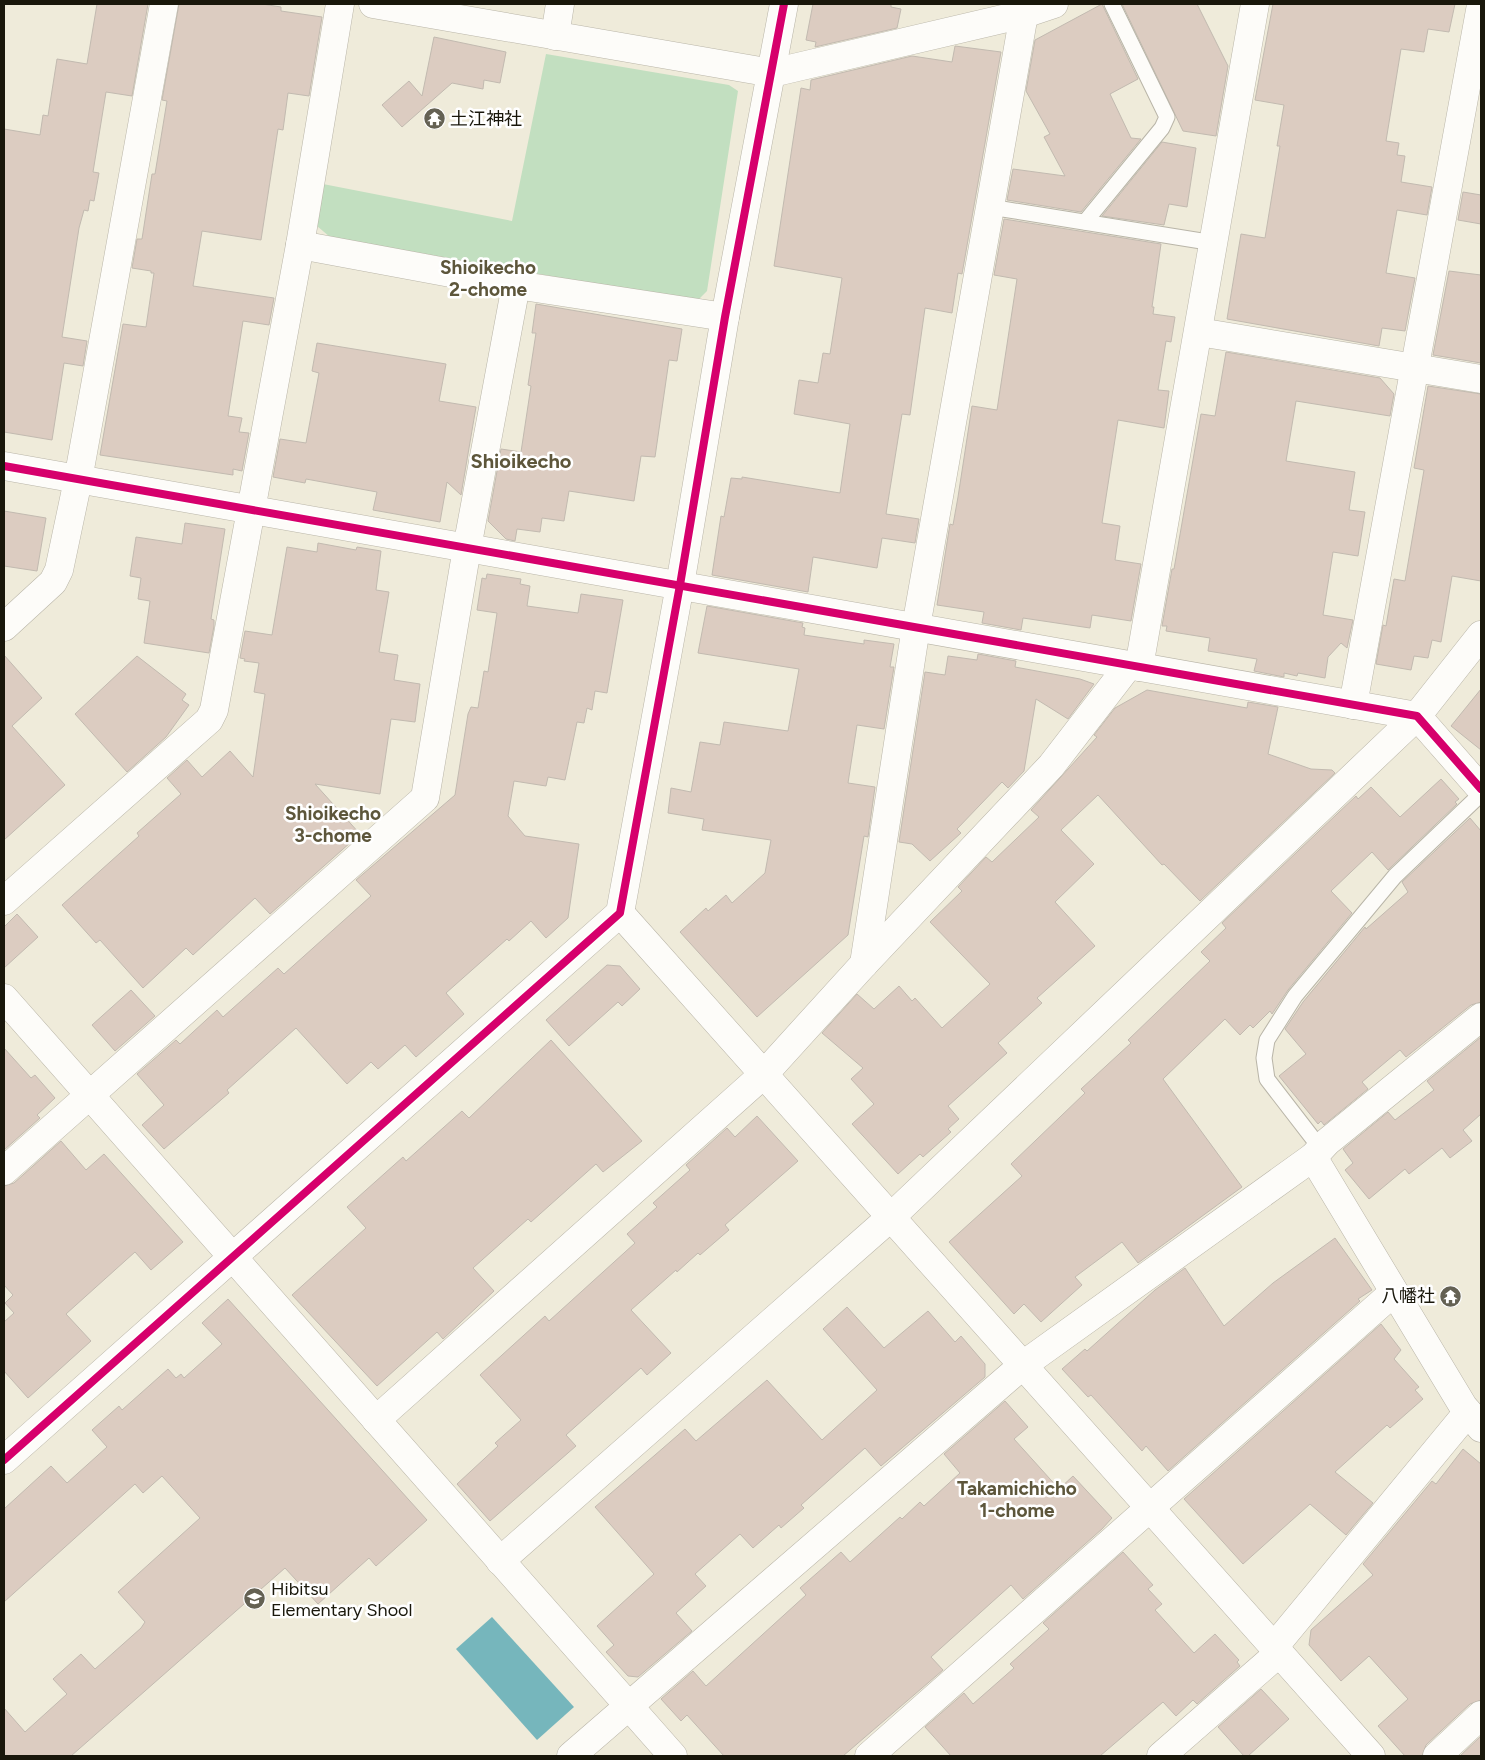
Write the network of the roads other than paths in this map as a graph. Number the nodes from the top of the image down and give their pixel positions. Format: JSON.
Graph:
{"nodes":[{"id":1,"x":164,"y":4,"type":"edge"},
{"id":2,"x":340,"y":4,"type":"edge"},
{"id":3,"x":373,"y":4,"type":"edge"},
{"id":4,"x":560,"y":4,"type":"edge"},
{"id":5,"x":784,"y":4,"type":"edge"},
{"id":6,"x":1054,"y":4,"type":"edge"},
{"id":7,"x":1112,"y":4,"type":"edge"},
{"id":8,"x":1255,"y":4,"type":"edge"},
{"id":9,"x":1481,"y":5,"type":"edge"},
{"id":10,"x":1024,"y":14,"type":"junction"},
{"id":11,"x":555,"y":36,"type":"junction"},
{"id":12,"x":772,"y":73,"type":"junction"},
{"id":13,"x":990,"y":207,"type":"junction"},
{"id":14,"x":1085,"y":222,"type":"junction"},
{"id":15,"x":1214,"y":243,"type":"junction"},
{"id":16,"x":300,"y":245,"type":"junction"},
{"id":17,"x":516,"y":285,"type":"junction"},
{"id":18,"x":725,"y":317,"type":"junction"},
{"id":19,"x":1199,"y":332,"type":"junction"},
{"id":20,"x":1415,"y":368,"type":"junction"},
{"id":21,"x":1481,"y":379,"type":"edge"},
{"id":22,"x":4,"y":466,"type":"edge"},
{"id":23,"x":78,"y":480,"type":"junction"},
{"id":24,"x":253,"y":510,"type":"junction"},
{"id":25,"x":467,"y":548,"type":"junction"},
{"id":26,"x":680,"y":585,"type":"junction"},
{"id":27,"x":4,"y":627,"type":"edge"},
{"id":28,"x":916,"y":627,"type":"junction"},
{"id":29,"x":1481,"y":635,"type":"edge"},
{"id":30,"x":1134,"y":666,"type":"junction"},
{"id":31,"x":1353,"y":705,"type":"junction"},
{"id":32,"x":1417,"y":716,"type":"junction"},
{"id":33,"x":1481,"y":789,"type":"edge"},
{"id":34,"x":1481,"y":794,"type":"edge"},
{"id":35,"x":4,"y":901,"type":"edge"},
{"id":36,"x":620,"y":913,"type":"junction"},
{"id":37,"x":864,"y":964,"type":"junction"},
{"id":38,"x":4,"y":998,"type":"edge"},
{"id":39,"x":1481,"y":1017,"type":"edge"},
{"id":40,"x":764,"y":1074,"type":"junction"},
{"id":41,"x":90,"y":1094,"type":"junction"},
{"id":42,"x":1317,"y":1153,"type":"junction"},
{"id":43,"x":4,"y":1171,"type":"edge"},
{"id":44,"x":891,"y":1216,"type":"junction"},
{"id":45,"x":233,"y":1258,"type":"junction"},
{"id":46,"x":1394,"y":1292,"type":"junction"},
{"id":47,"x":1023,"y":1365,"type":"junction"},
{"id":48,"x":1473,"y":1410,"type":"edge"},
{"id":49,"x":376,"y":1420,"type":"junction"},
{"id":50,"x":4,"y":1460,"type":"edge"},
{"id":51,"x":1150,"y":1508,"type":"junction"},
{"id":52,"x":500,"y":1561,"type":"junction"},
{"id":53,"x":1276,"y":1650,"type":"junction"},
{"id":54,"x":628,"y":1706,"type":"junction"},
{"id":55,"x":1481,"y":1716,"type":"edge"},
{"id":56,"x":572,"y":1756,"type":"edge"},
{"id":57,"x":673,"y":1756,"type":"edge"},
{"id":58,"x":869,"y":1756,"type":"edge"},
{"id":59,"x":1161,"y":1756,"type":"edge"},
{"id":60,"x":1371,"y":1756,"type":"edge"},
{"id":61,"x":1437,"y":1756,"type":"edge"}],
"edges":[{"from":1,"to":23,"type":"street"},
{"from":2,"to":16,"type":"street"},
{"from":3,"to":11,"type":"street"},
{"from":4,"to":11,"type":"street"},
{"from":5,"to":12,"type":"street"},
{"from":6,"to":10,"type":"street"},
{"from":7,"to":14,"type":"lane"},
{"from":8,"to":15,"type":"street"},
{"from":9,"to":20,"type":"street"},
{"from":10,"to":12,"type":"street"},
{"from":10,"to":13,"type":"street"},
{"from":11,"to":12,"type":"street"},
{"from":12,"to":18,"type":"street"},
{"from":13,"to":14,"type":"lane"},
{"from":13,"to":28,"type":"street"},
{"from":14,"to":15,"type":"lane"},
{"from":15,"to":19,"type":"street"},
{"from":16,"to":17,"type":"street"},
{"from":16,"to":24,"type":"street"},
{"from":17,"to":18,"type":"street"},
{"from":17,"to":25,"type":"street"},
{"from":18,"to":26,"type":"street"},
{"from":19,"to":20,"type":"street"},
{"from":19,"to":30,"type":"street"},
{"from":20,"to":21,"type":"street"},
{"from":20,"to":31,"type":"street"},
{"from":22,"to":23,"type":"street"},
{"from":23,"to":24,"type":"street"},
{"from":23,"to":27,"type":"street"},
{"from":24,"to":25,"type":"street"},
{"from":24,"to":35,"type":"street"},
{"from":25,"to":26,"type":"street"},
{"from":25,"to":41,"type":"street"},
{"from":26,"to":28,"type":"street"},
{"from":26,"to":36,"type":"street"},
{"from":28,"to":30,"type":"street"},
{"from":28,"to":37,"type":"street"},
{"from":29,"to":32,"type":"street"},
{"from":30,"to":31,"type":"street"},
{"from":30,"to":37,"type":"street"},
{"from":31,"to":32,"type":"street"},
{"from":32,"to":33,"type":"street"},
{"from":32,"to":44,"type":"street"},
{"from":34,"to":42,"type":"lane"},
{"from":36,"to":40,"type":"street"},
{"from":36,"to":45,"type":"street"},
{"from":37,"to":40,"type":"street"},
{"from":38,"to":41,"type":"street"},
{"from":39,"to":42,"type":"street"},
{"from":40,"to":44,"type":"street"},
{"from":40,"to":49,"type":"street"},
{"from":41,"to":43,"type":"street"},
{"from":41,"to":45,"type":"street"},
{"from":42,"to":46,"type":"street"},
{"from":42,"to":47,"type":"street"},
{"from":44,"to":47,"type":"street"},
{"from":44,"to":52,"type":"street"},
{"from":45,"to":49,"type":"street"},
{"from":45,"to":50,"type":"street"},
{"from":46,"to":48,"type":"street"},
{"from":46,"to":51,"type":"street"},
{"from":47,"to":51,"type":"street"},
{"from":47,"to":54,"type":"street"},
{"from":48,"to":53,"type":"street"},
{"from":49,"to":52,"type":"street"},
{"from":51,"to":53,"type":"street"},
{"from":51,"to":58,"type":"street"},
{"from":52,"to":54,"type":"street"},
{"from":53,"to":59,"type":"street"},
{"from":53,"to":60,"type":"street"},
{"from":54,"to":56,"type":"street"},
{"from":54,"to":57,"type":"street"},
{"from":55,"to":61,"type":"street"}]}
